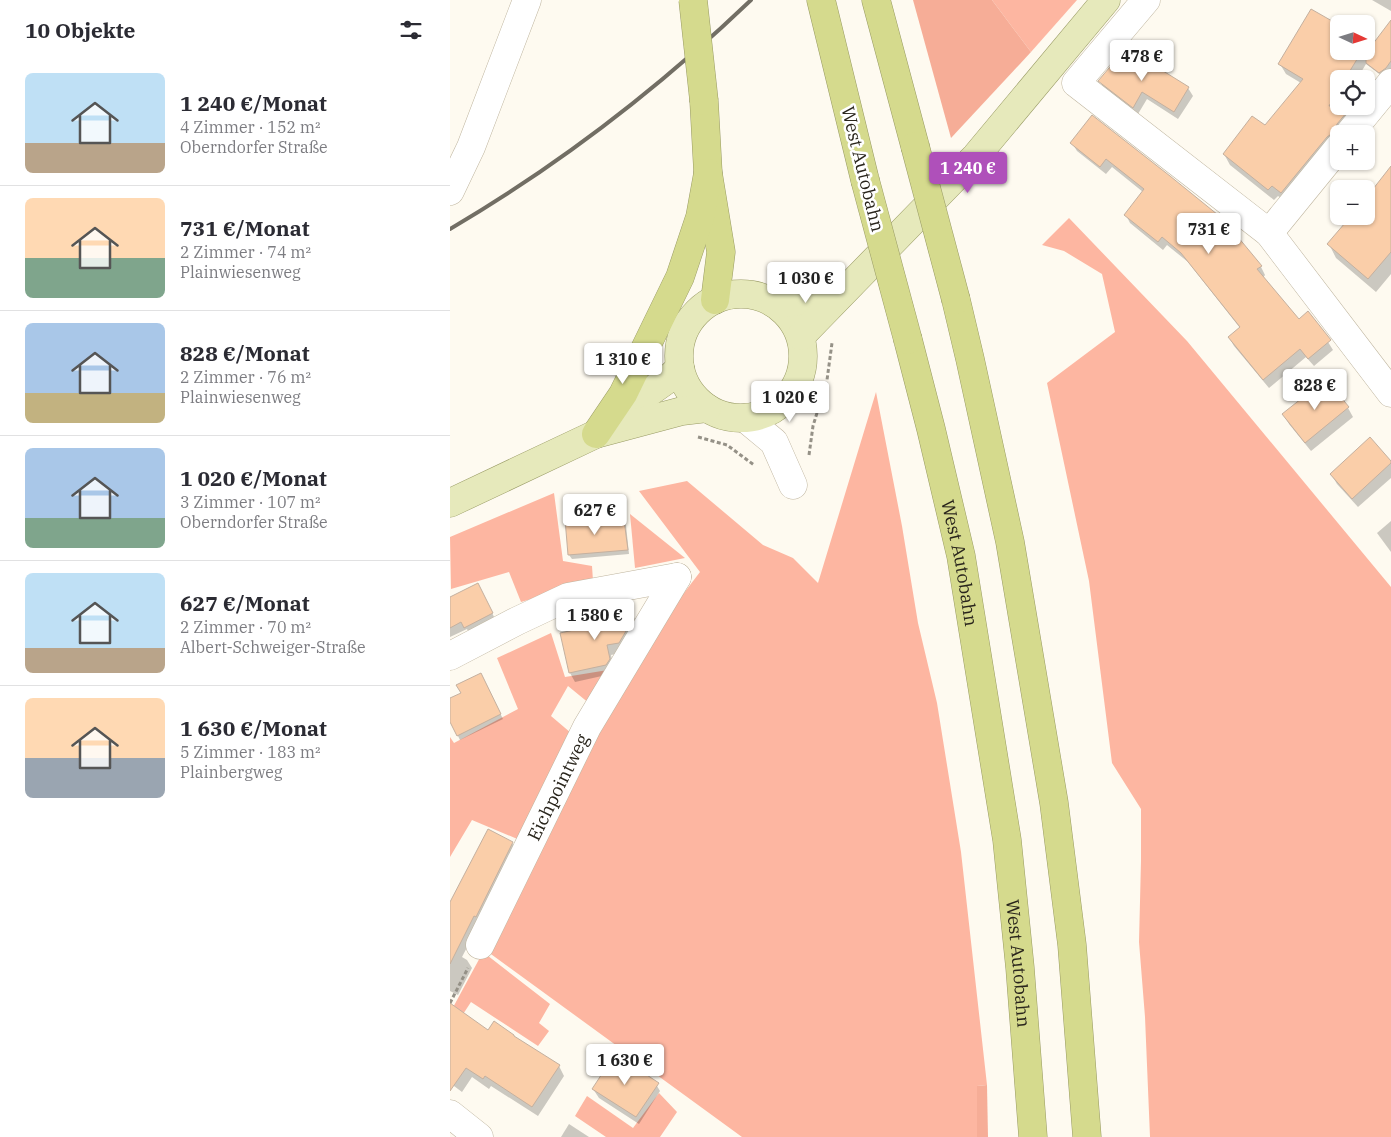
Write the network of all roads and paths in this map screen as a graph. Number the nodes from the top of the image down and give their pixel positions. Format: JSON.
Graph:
{"nodes":[{"id":1,"x":527,"y":0,"type":"edge"},
{"id":2,"x":693,"y":0,"type":"edge"},
{"id":3,"x":821,"y":0,"type":"edge"},
{"id":4,"x":876,"y":0,"type":"edge"},
{"id":5,"x":1106,"y":0,"type":"edge"},
{"id":6,"x":1146,"y":0,"type":"edge"},
{"id":7,"x":1391,"y":83,"type":"edge"},
{"id":8,"x":1357,"y":125,"type":"edge"},
{"id":9,"x":1330,"y":158,"type":"edge"},
{"id":10,"x":708,"y":173,"type":"junction"},
{"id":11,"x":450,"y":191,"type":"edge"},
{"id":12,"x":1269,"y":233,"type":"junction"},
{"id":13,"x":851,"y":284,"type":"junction"},
{"id":14,"x":715,"y":300,"type":"junction"},
{"id":15,"x":775,"y":304,"type":"junction"},
{"id":16,"x":800,"y":336,"type":"junction"},
{"id":17,"x":680,"y":368,"type":"junction"},
{"id":18,"x":1391,"y":393,"type":"edge"},
{"id":19,"x":707,"y":408,"type":"junction"},
{"id":20,"x":745,"y":418,"type":"junction"},
{"id":21,"x":596,"y":434,"type":"junction"},
{"id":22,"x":793,"y":485,"type":"dead end"},
{"id":23,"x":452,"y":496,"type":"edge"},
{"id":24,"x":450,"y":656,"type":"edge"},
{"id":25,"x":480,"y":945,"type":"joint"},
{"id":26,"x":450,"y":1003,"type":"edge"},
{"id":27,"x":450,"y":1114,"type":"edge"},
{"id":28,"x":479,"y":1137,"type":"edge"},
{"id":29,"x":1033,"y":1137,"type":"edge"},
{"id":30,"x":1087,"y":1137,"type":"edge"}],
"edges":[{"from":1,"to":11,"type":"street"},
{"from":2,"to":10,"type":"highway","bridge":true},
{"from":3,"to":29,"type":"highway","name":"West Autobahn","bridge":true},
{"from":4,"to":30,"type":"highway","bridge":true},
{"from":5,"to":13,"type":"main road"},
{"from":6,"to":12,"type":"street"},
{"from":7,"to":8,"type":"street"},
{"from":9,"to":12,"type":"street"},
{"from":10,"to":14,"type":"highway"},
{"from":10,"to":21,"type":"highway"},
{"from":12,"to":18,"type":"street"},
{"from":13,"to":15,"type":"main road"},
{"from":13,"to":16,"type":"main road"},
{"from":14,"to":15,"type":"main road"},
{"from":14,"to":17,"type":"main road"},
{"from":15,"to":16,"type":"main road"},
{"from":16,"to":20,"type":"main road"},
{"from":17,"to":19,"type":"main road"},
{"from":17,"to":21,"type":"main road"},
{"from":19,"to":20,"type":"main road"},
{"from":19,"to":21,"type":"main road"},
{"from":20,"to":22,"type":"street"},
{"from":21,"to":23,"type":"main road"},
{"from":24,"to":25,"type":"street","name":"Eichpointweg"},
{"from":25,"to":26,"type":"path"},
{"from":27,"to":28,"type":"street"}]}
